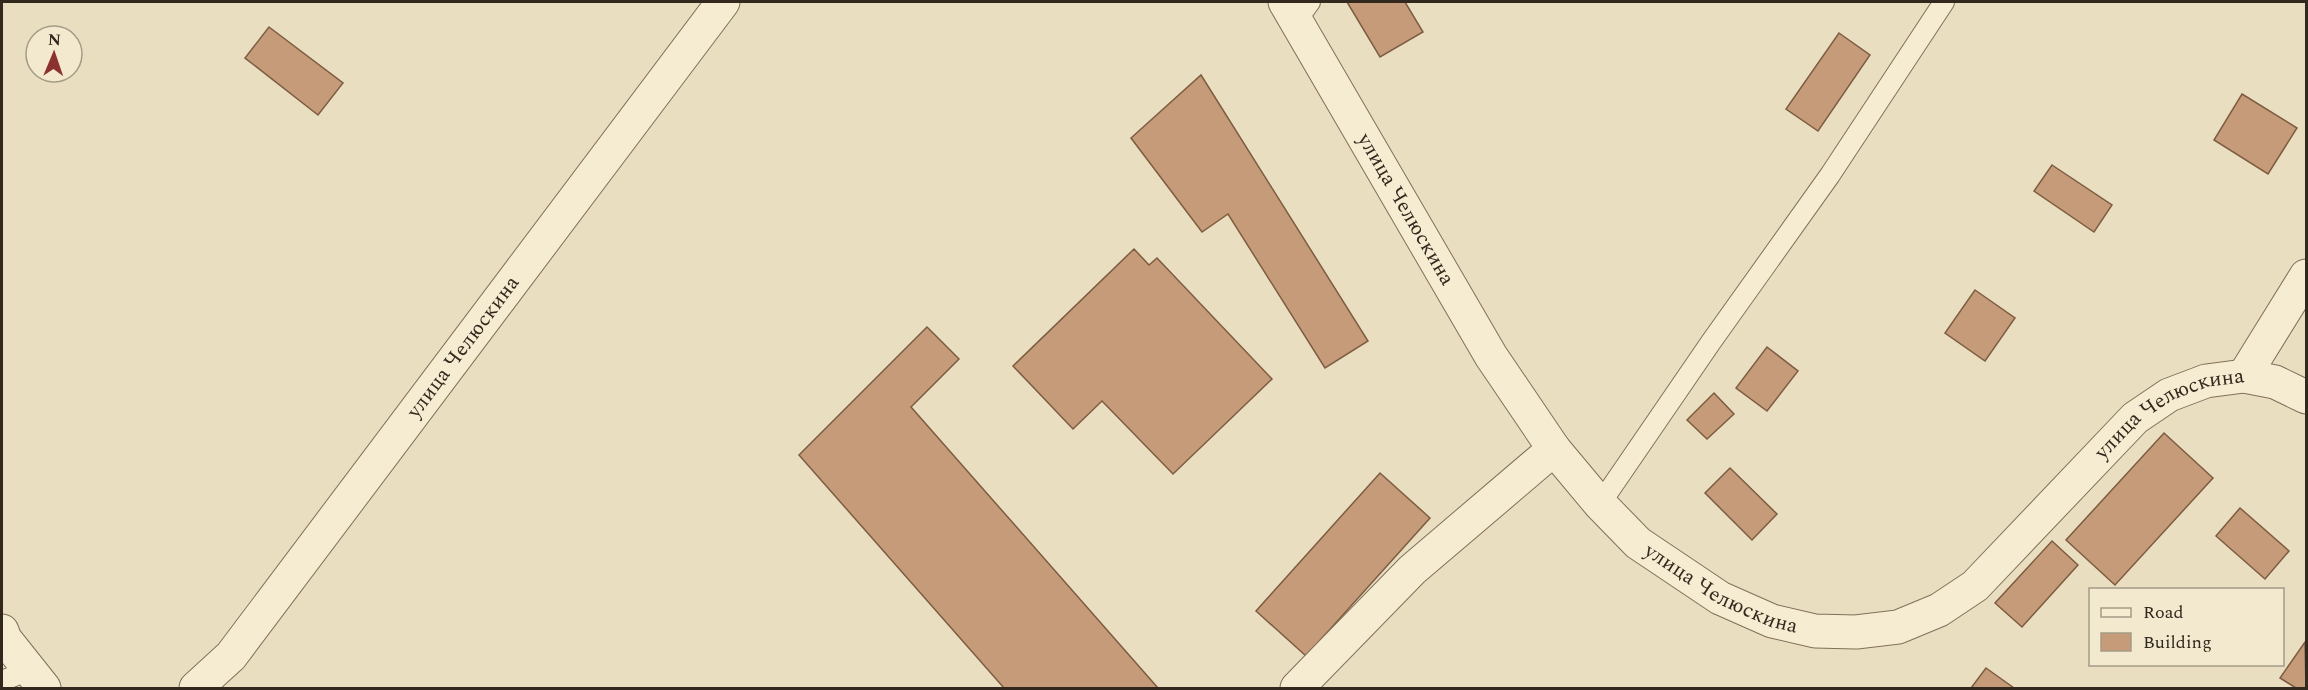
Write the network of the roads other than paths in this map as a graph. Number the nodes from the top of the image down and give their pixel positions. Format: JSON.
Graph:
{"nodes":[{"id":1,"x":723,"y":2,"type":"edge"},
{"id":2,"x":1944,"y":2,"type":"edge"},
{"id":3,"x":1297,"y":8,"type":"edge"},
{"id":4,"x":2307,"y":276,"type":"edge"},
{"id":5,"x":2244,"y":376,"type":"junction"},
{"id":6,"x":2307,"y":397,"type":"edge"},
{"id":7,"x":1554,"y":449,"type":"junction"},
{"id":8,"x":1600,"y":504,"type":"junction"},
{"id":9,"x":2,"y":631,"type":"edge"},
{"id":10,"x":25,"y":680,"type":"edge"},
{"id":11,"x":196,"y":688,"type":"edge"},
{"id":12,"x":1297,"y":688,"type":"edge"}],
"edges":[{"from":1,"to":11,"type":"street","name":"улица Челюскина"},
{"from":2,"to":8,"type":"lane"},
{"from":3,"to":7,"type":"street","name":"улица Челюскина"},
{"from":4,"to":5,"type":"street","name":"улица Челюскина"},
{"from":5,"to":6,"type":"street"},
{"from":5,"to":8,"type":"street","name":"улица Челюскина"},
{"from":7,"to":8,"type":"street","name":"улица Челюскина"},
{"from":7,"to":12,"type":"street"},
{"from":9,"to":10,"type":"street"}]}
